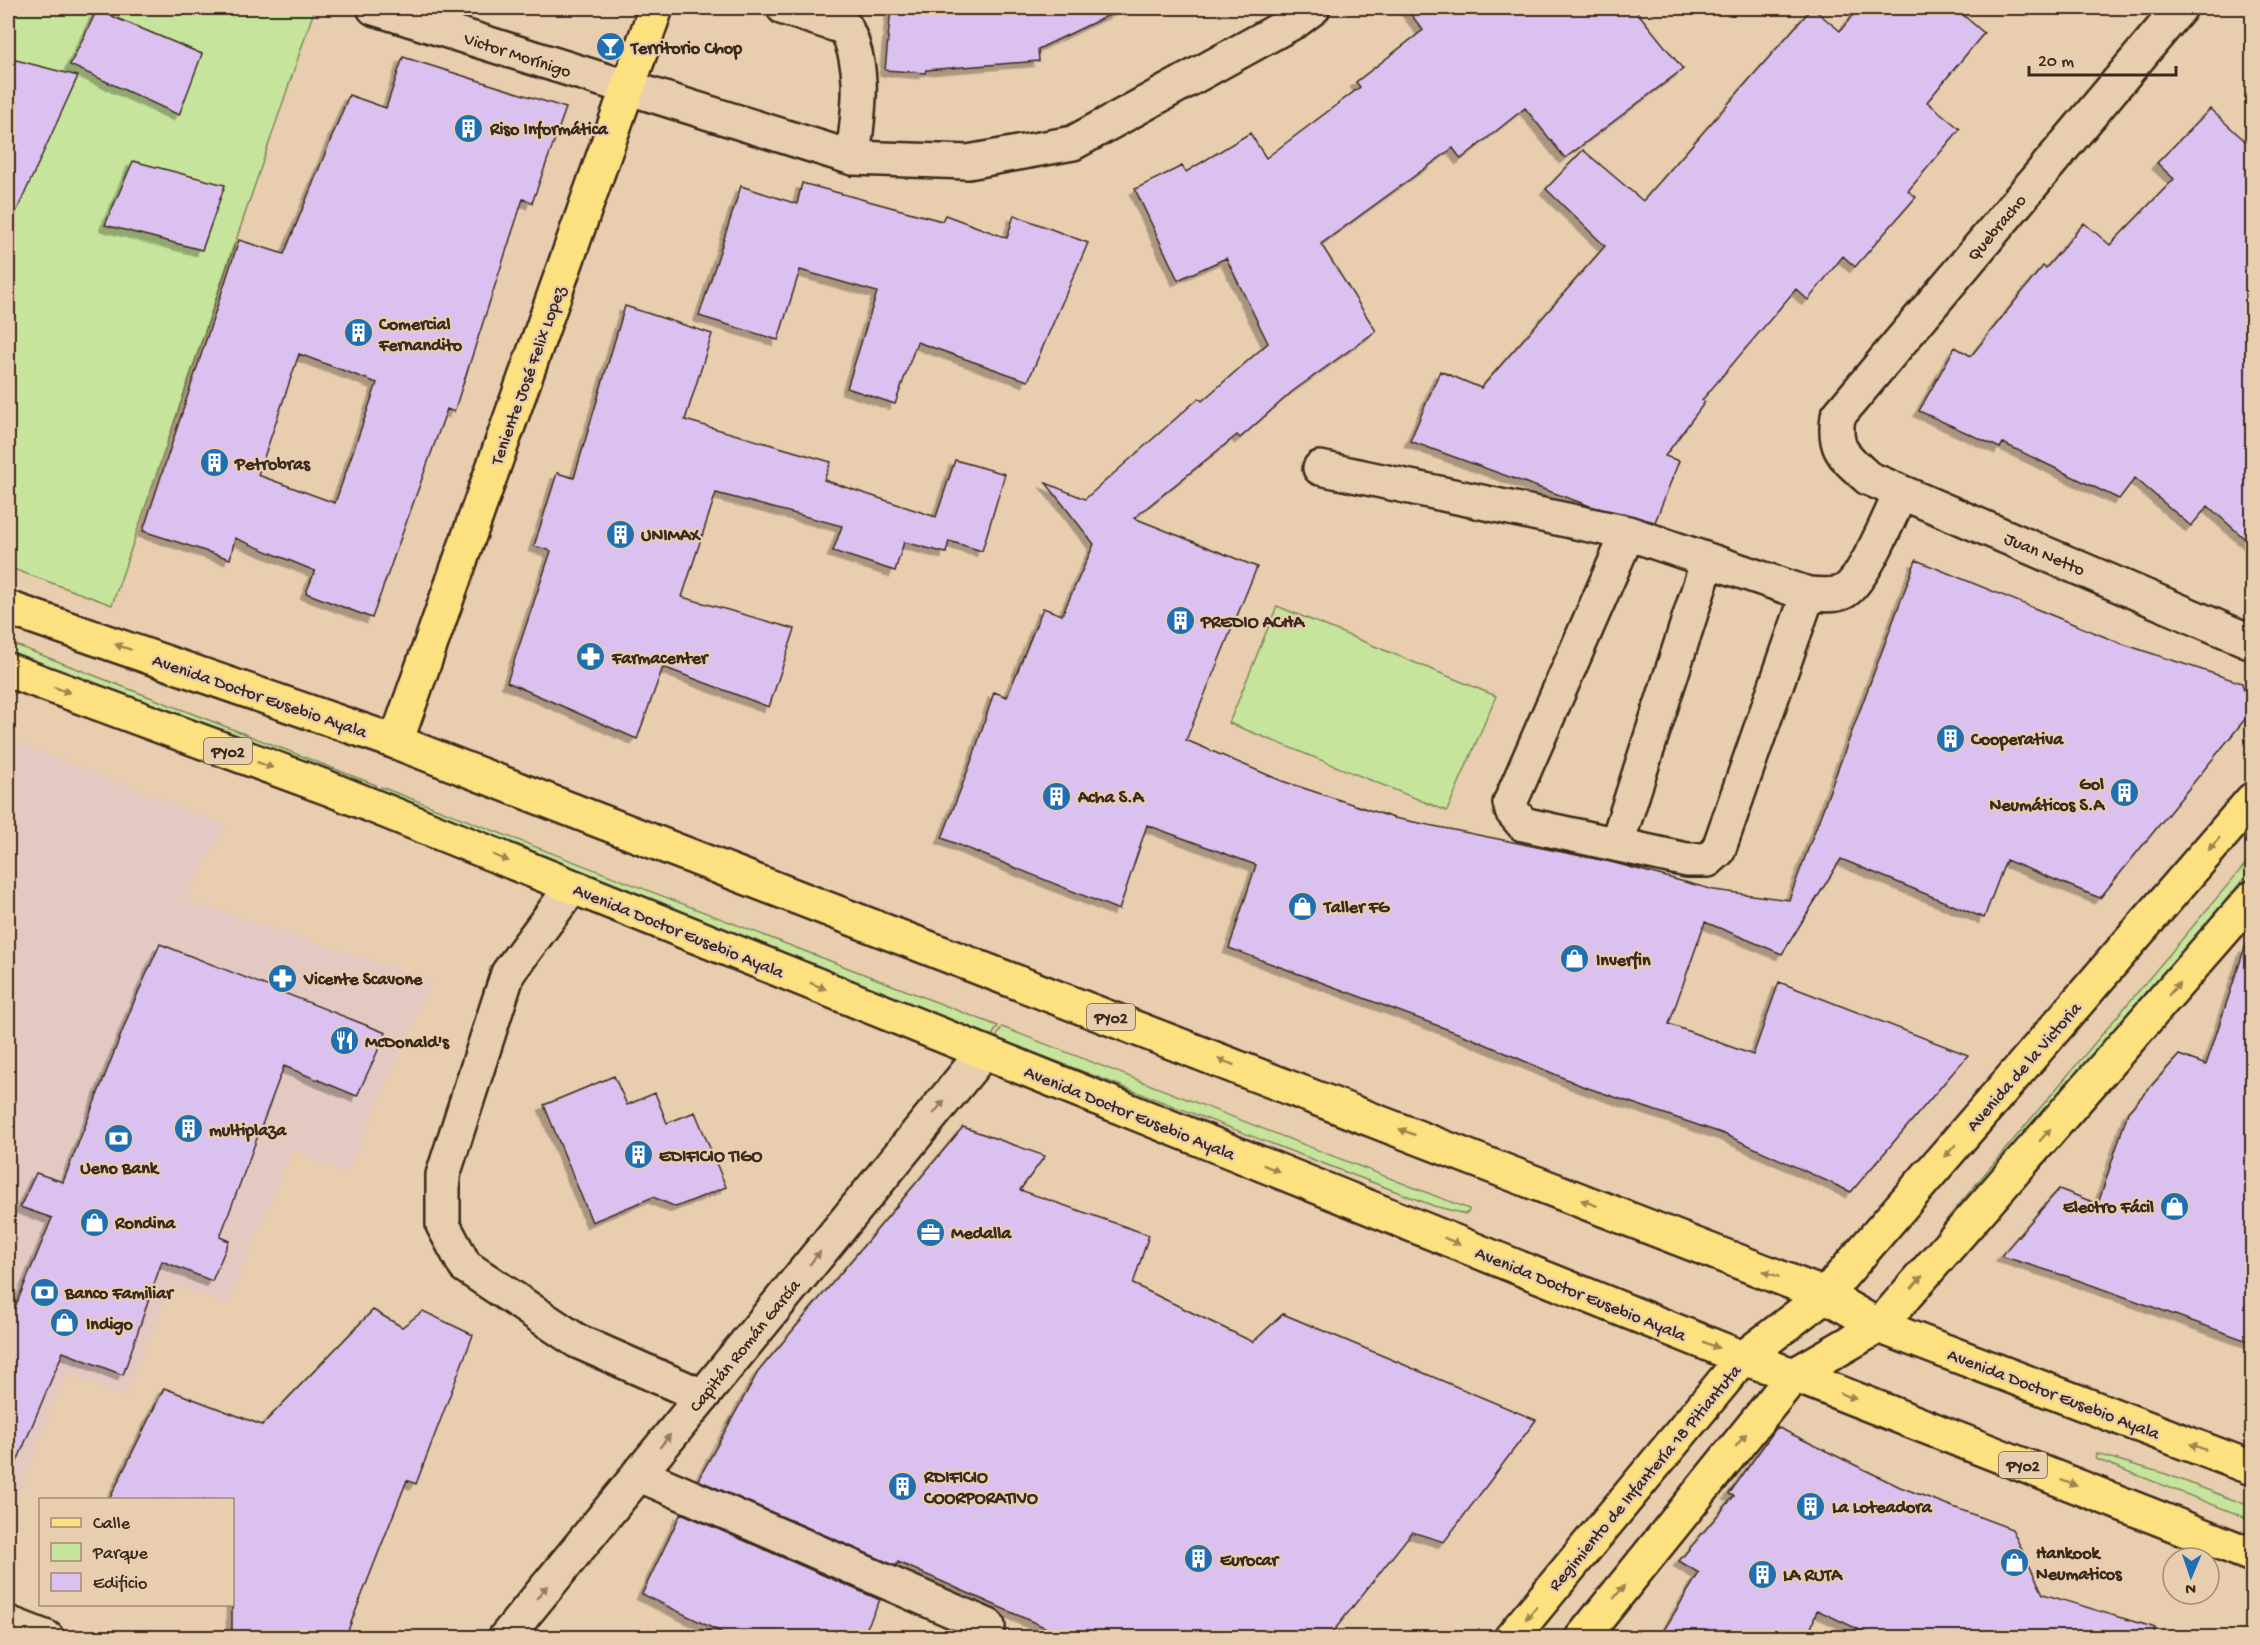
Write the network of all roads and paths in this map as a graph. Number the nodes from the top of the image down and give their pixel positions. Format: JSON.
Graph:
{"nodes":[{"id":1,"x":374,"y":8,"type":"edge"},
{"id":2,"x":656,"y":8,"type":"edge"},
{"id":3,"x":784,"y":8,"type":"edge"},
{"id":4,"x":1312,"y":8,"type":"edge"},
{"id":5,"x":2180,"y":8,"type":"edge"},
{"id":6,"x":628,"y":89,"type":"junction"},
{"id":7,"x":853,"y":158,"type":"junction"},
{"id":8,"x":1843,"y":455,"type":"joint"},
{"id":9,"x":1320,"y":468,"type":"dead end"},
{"id":10,"x":1901,"y":492,"type":"junction"},
{"id":11,"x":1628,"y":533,"type":"junction"},
{"id":12,"x":1708,"y":560,"type":"junction"},
{"id":13,"x":1808,"y":594,"type":"junction"},
{"id":14,"x":8,"y":608,"type":"edge"},
{"id":15,"x":2253,"y":642,"type":"edge"},
{"id":16,"x":8,"y":670,"type":"edge"},
{"id":17,"x":396,"y":742,"type":"junction"},
{"id":18,"x":2253,"y":800,"type":"edge"},
{"id":19,"x":1617,"y":843,"type":"junction"},
{"id":20,"x":572,"y":887,"type":"junction"},
{"id":21,"x":2253,"y":898,"type":"edge"},
{"id":22,"x":982,"y":1053,"type":"junction"},
{"id":23,"x":1826,"y":1295,"type":"junction"},
{"id":24,"x":1787,"y":1326,"type":"joint"},
{"id":25,"x":1879,"y":1326,"type":"junction"},
{"id":26,"x":1743,"y":1358,"type":"junction"},
{"id":27,"x":1794,"y":1375,"type":"junction"},
{"id":28,"x":702,"y":1396,"type":"junction"},
{"id":29,"x":2253,"y":1468,"type":"edge"},
{"id":30,"x":638,"y":1474,"type":"junction"},
{"id":31,"x":2253,"y":1555,"type":"edge"},
{"id":32,"x":8,"y":1623,"type":"edge"},
{"id":33,"x":988,"y":1626,"type":"dead end"},
{"id":34,"x":47,"y":1638,"type":"edge"},
{"id":35,"x":505,"y":1638,"type":"edge"},
{"id":36,"x":1510,"y":1638,"type":"edge"},
{"id":37,"x":1582,"y":1638,"type":"edge"}],
"edges":[{"from":1,"to":6,"type":"street","name":"Victor Morínigo"},
{"from":2,"to":6,"type":"main road","name":"Teniente José Felix Lopez"},
{"from":3,"to":7,"type":"street"},
{"from":4,"to":7,"type":"street","name":"Victor Morínigo"},
{"from":5,"to":8,"type":"street","name":"Quebracho"},
{"from":6,"to":7,"type":"street","name":"Victor Morínigo"},
{"from":6,"to":17,"type":"main road","name":"Teniente José Felix Lopez"},
{"from":8,"to":10,"type":"street","name":"Juan Netto"},
{"from":9,"to":11,"type":"street"},
{"from":10,"to":13,"type":"street"},
{"from":10,"to":15,"type":"street","name":"Juan Netto"},
{"from":11,"to":12,"type":"street"},
{"from":11,"to":19,"type":"street"},
{"from":12,"to":13,"type":"street"},
{"from":12,"to":19,"type":"street"},
{"from":13,"to":19,"type":"street"},
{"from":17,"to":14,"type":"main road","name":"Avenida Doctor Eusebio Ayala","number":"PY02","one_way":true},
{"from":16,"to":20,"type":"main road","name":"Avenida Doctor Eusebio Ayala","number":"PY02","one_way":true},
{"from":23,"to":17,"type":"main road","name":"Avenida Doctor Eusebio Ayala","number":"PY02","one_way":true},
{"from":18,"to":23,"type":"main road","name":"Avenida de la Victoria","one_way":true},
{"from":20,"to":22,"type":"main road","name":"Avenida Doctor Eusebio Ayala","number":"PY02","one_way":true},
{"from":20,"to":28,"type":"street"},
{"from":25,"to":21,"type":"main road","one_way":true},
{"from":22,"to":26,"type":"main road","name":"Avenida Doctor Eusebio Ayala","number":"PY02","one_way":true},
{"from":28,"to":22,"type":"street","name":"Capitán Román García","one_way":true},
{"from":23,"to":24,"type":"main road","name":"Avenida de la Victoria"},
{"from":23,"to":25,"type":"main road","name":"Avenida Doctor Eusebio Ayala","number":"PY02"},
{"from":24,"to":26,"type":"main road","name":"Regimiento de Infantería 18 Pitiantuta"},
{"from":25,"to":27,"type":"main road"},
{"from":29,"to":25,"type":"main road","name":"Avenida Doctor Eusebio Ayala","number":"PY02","one_way":true},
{"from":26,"to":27,"type":"main road","name":"Avenida Doctor Eusebio Ayala","number":"PY02"},
{"from":26,"to":36,"type":"main road","name":"Regimiento de Infantería 18 Pitiantuta","one_way":true},
{"from":27,"to":31,"type":"main road","name":"Avenida Doctor Eusebio Ayala","number":"PY02","one_way":true},
{"from":37,"to":27,"type":"main road","one_way":true},
{"from":30,"to":28,"type":"street","name":"Capitán Román García","one_way":true},
{"from":30,"to":33,"type":"street"},
{"from":35,"to":30,"type":"street","name":"Capitán Román García","one_way":true},
{"from":32,"to":34,"type":"street"}]}
